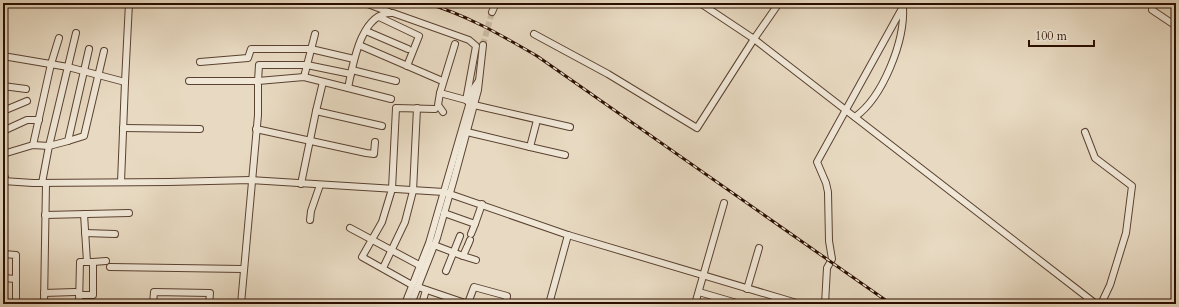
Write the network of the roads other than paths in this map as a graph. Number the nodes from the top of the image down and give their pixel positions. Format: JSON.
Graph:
{"nodes":[{"id":1,"x":129,"y":3,"type":"edge"},
{"id":2,"x":365,"y":3,"type":"edge"},
{"id":3,"x":496,"y":3,"type":"edge"},
{"id":4,"x":700,"y":3,"type":"edge"},
{"id":5,"x":779,"y":3,"type":"edge"},
{"id":6,"x":1152,"y":3,"type":"edge"},
{"id":7,"x":904,"y":5,"type":"edge"},
{"id":8,"x":389,"y":12,"type":"junction"},
{"id":9,"x":492,"y":12,"type":"tunnel mouth"},
{"id":10,"x":379,"y":16,"type":"junction"},
{"id":11,"x":424,"y":25,"type":"junction"},
{"id":12,"x":1176,"y":26,"type":"edge"},
{"id":13,"x":366,"y":31,"type":"junction"},
{"id":14,"x":76,"y":33,"type":"dead end"},
{"id":15,"x":315,"y":34,"type":"dead end"},
{"id":16,"x":534,"y":34,"type":"dead end"},
{"id":17,"x":419,"y":36,"type":"junction"},
{"id":18,"x":59,"y":38,"type":"dead end"},
{"id":19,"x":754,"y":39,"type":"junction"},
{"id":20,"x":359,"y":44,"type":"junction"},
{"id":21,"x":456,"y":44,"type":"dead end"},
{"id":22,"x":484,"y":45,"type":"tunnel mouth"},
{"id":23,"x":89,"y":49,"type":"dead end"},
{"id":24,"x":311,"y":49,"type":"junction"},
{"id":25,"x":408,"y":49,"type":"dead end"},
{"id":26,"x":104,"y":50,"type":"dead end"},
{"id":27,"x":3,"y":56,"type":"edge"},
{"id":28,"x":354,"y":59,"type":"junction"},
{"id":29,"x":200,"y":62,"type":"dead end"},
{"id":30,"x":51,"y":64,"type":"junction"},
{"id":31,"x":307,"y":65,"type":"junction"},
{"id":32,"x":407,"y":66,"type":"junction"},
{"id":33,"x":68,"y":67,"type":"junction"},
{"id":34,"x":82,"y":71,"type":"junction"},
{"id":35,"x":351,"y":72,"type":"junction"},
{"id":36,"x":99,"y":76,"type":"junction"},
{"id":37,"x":304,"y":77,"type":"junction"},
{"id":38,"x":440,"y":80,"type":"dead end"},
{"id":39,"x":189,"y":81,"type":"dead end"},
{"id":40,"x":258,"y":81,"type":"junction"},
{"id":41,"x":396,"y":81,"type":"dead end"},
{"id":42,"x":125,"y":82,"type":"junction"},
{"id":43,"x":324,"y":82,"type":"junction"},
{"id":44,"x":3,"y":86,"type":"edge"},
{"id":45,"x":348,"y":88,"type":"junction"},
{"id":46,"x":26,"y":89,"type":"dead end"},
{"id":47,"x":440,"y":93,"type":"junction"},
{"id":48,"x":390,"y":99,"type":"dead end"},
{"id":49,"x":27,"y":101,"type":"dead end"},
{"id":50,"x":470,"y":103,"type":"junction"},
{"id":51,"x":417,"y":108,"type":"junction"},
{"id":52,"x":435,"y":109,"type":"dead end"},
{"id":53,"x":846,"y":110,"type":"junction"},
{"id":54,"x":3,"y":111,"type":"edge"},
{"id":55,"x":316,"y":111,"type":"junction"},
{"id":56,"x":443,"y":112,"type":"dead end"},
{"id":57,"x":855,"y":116,"type":"junction"},
{"id":58,"x":39,"y":120,"type":"junction"},
{"id":59,"x":537,"y":120,"type":"junction"},
{"id":60,"x":382,"y":126,"type":"dead end"},
{"id":61,"x":123,"y":128,"type":"junction"},
{"id":62,"x":570,"y":128,"type":"dead end"},
{"id":63,"x":200,"y":129,"type":"dead end"},
{"id":64,"x":256,"y":129,"type":"junction"},
{"id":65,"x":3,"y":131,"type":"edge"},
{"id":66,"x":467,"y":132,"type":"junction"},
{"id":67,"x":1085,"y":132,"type":"dead end"},
{"id":68,"x":68,"y":141,"type":"junction"},
{"id":69,"x":310,"y":142,"type":"junction"},
{"id":70,"x":375,"y":142,"type":"dead end"},
{"id":71,"x":34,"y":145,"type":"junction"},
{"id":72,"x":49,"y":146,"type":"junction"},
{"id":73,"x":530,"y":147,"type":"junction"},
{"id":74,"x":3,"y":154,"type":"edge"},
{"id":75,"x":565,"y":155,"type":"dead end"},
{"id":76,"x":3,"y":172,"type":"edge"},
{"id":77,"x":251,"y":180,"type":"junction"},
{"id":78,"x":5,"y":181,"type":"edge"},
{"id":79,"x":121,"y":182,"type":"junction"},
{"id":80,"x":44,"y":183,"type":"junction"},
{"id":81,"x":301,"y":184,"type":"junction"},
{"id":82,"x":320,"y":185,"type":"junction"},
{"id":83,"x":392,"y":189,"type":"junction"},
{"id":84,"x":413,"y":190,"type":"junction"},
{"id":85,"x":447,"y":192,"type":"junction"},
{"id":86,"x":482,"y":204,"type":"junction"},
{"id":87,"x":724,"y":204,"type":"dead end"},
{"id":88,"x":444,"y":212,"type":"junction"},
{"id":89,"x":130,"y":213,"type":"dead end"},
{"id":90,"x":84,"y":214,"type":"junction"},
{"id":91,"x":45,"y":215,"type":"junction"},
{"id":92,"x":310,"y":220,"type":"dead end"},
{"id":93,"x":475,"y":224,"type":"junction"},
{"id":94,"x":350,"y":228,"type":"dead end"},
{"id":95,"x":85,"y":233,"type":"junction"},
{"id":96,"x":115,"y":234,"type":"dead end"},
{"id":97,"x":568,"y":235,"type":"junction"},
{"id":98,"x":460,"y":236,"type":"dead end"},
{"id":99,"x":372,"y":240,"type":"junction"},
{"id":100,"x":434,"y":245,"type":"junction"},
{"id":101,"x":759,"y":248,"type":"dead end"},
{"id":102,"x":393,"y":251,"type":"junction"},
{"id":103,"x":454,"y":252,"type":"junction"},
{"id":104,"x":3,"y":254,"type":"edge"},
{"id":105,"x":464,"y":256,"type":"junction"},
{"id":106,"x":476,"y":260,"type":"dead end"},
{"id":107,"x":106,"y":261,"type":"dead end"},
{"id":108,"x":90,"y":262,"type":"junction"},
{"id":109,"x":421,"y":266,"type":"junction"},
{"id":110,"x":110,"y":267,"type":"dead end"},
{"id":111,"x":383,"y":268,"type":"junction"},
{"id":112,"x":243,"y":269,"type":"junction"},
{"id":113,"x":446,"y":272,"type":"dead end"},
{"id":114,"x":704,"y":276,"type":"junction"},
{"id":115,"x":3,"y":278,"type":"edge"},
{"id":116,"x":16,"y":279,"type":"junction"},
{"id":117,"x":415,"y":286,"type":"junction"},
{"id":118,"x":747,"y":288,"type":"junction"},
{"id":119,"x":426,"y":290,"type":"junction"},
{"id":120,"x":699,"y":292,"type":"junction"},
{"id":121,"x":44,"y":293,"type":"junction"},
{"id":122,"x":77,"y":294,"type":"junction"},
{"id":123,"x":446,"y":296,"type":"junction"},
{"id":124,"x":16,"y":304,"type":"edge"},
{"id":125,"x":44,"y":304,"type":"edge"},
{"id":126,"x":79,"y":304,"type":"edge"},
{"id":127,"x":153,"y":304,"type":"edge"},
{"id":128,"x":209,"y":304,"type":"edge"},
{"id":129,"x":241,"y":304,"type":"edge"},
{"id":130,"x":405,"y":304,"type":"edge"},
{"id":131,"x":411,"y":304,"type":"edge"},
{"id":132,"x":422,"y":304,"type":"edge"},
{"id":133,"x":444,"y":304,"type":"edge"},
{"id":134,"x":469,"y":304,"type":"edge"},
{"id":135,"x":506,"y":304,"type":"edge"},
{"id":136,"x":550,"y":304,"type":"edge"},
{"id":137,"x":696,"y":304,"type":"edge"},
{"id":138,"x":740,"y":304,"type":"edge"},
{"id":139,"x":800,"y":304,"type":"edge"},
{"id":140,"x":824,"y":304,"type":"edge"},
{"id":141,"x":1096,"y":304,"type":"edge"},
{"id":142,"x":1101,"y":304,"type":"edge"}],
"edges":[{"from":1,"to":42,"type":"street"},
{"from":2,"to":8,"type":"street"},
{"from":3,"to":9,"type":"street"},
{"from":4,"to":19,"type":"street"},
{"from":5,"to":19,"type":"street"},
{"from":6,"to":12,"type":"street"},
{"from":7,"to":53,"type":"street"},
{"from":7,"to":57,"type":"street"},
{"from":8,"to":10,"type":"street"},
{"from":8,"to":11,"type":"street"},
{"from":10,"to":13,"type":"street"},
{"from":10,"to":17,"type":"street"},
{"from":11,"to":17,"type":"street"},
{"from":11,"to":50,"type":"street"},
{"from":13,"to":20,"type":"street"},
{"from":13,"to":25,"type":"street"},
{"from":14,"to":33,"type":"street"},
{"from":15,"to":24,"type":"street"},
{"from":16,"to":19,"type":"street"},
{"from":17,"to":32,"type":"street"},
{"from":18,"to":30,"type":"street"},
{"from":19,"to":53,"type":"street"},
{"from":20,"to":28,"type":"street"},
{"from":20,"to":32,"type":"street"},
{"from":21,"to":47,"type":"street"},
{"from":22,"to":50,"type":"street"},
{"from":23,"to":34,"type":"street"},
{"from":24,"to":28,"type":"street"},
{"from":24,"to":29,"type":"street"},
{"from":24,"to":31,"type":"street"},
{"from":26,"to":36,"type":"street"},
{"from":27,"to":30,"type":"street"},
{"from":28,"to":35,"type":"street"},
{"from":30,"to":33,"type":"street"},
{"from":30,"to":58,"type":"street"},
{"from":31,"to":35,"type":"street"},
{"from":31,"to":37,"type":"street"},
{"from":31,"to":40,"type":"street"},
{"from":32,"to":38,"type":"street"},
{"from":33,"to":34,"type":"street"},
{"from":33,"to":72,"type":"street"},
{"from":34,"to":36,"type":"street"},
{"from":34,"to":68,"type":"street"},
{"from":35,"to":41,"type":"street"},
{"from":35,"to":45,"type":"street"},
{"from":36,"to":42,"type":"street"},
{"from":36,"to":68,"type":"street"},
{"from":37,"to":40,"type":"street"},
{"from":37,"to":43,"type":"street"},
{"from":39,"to":40,"type":"street"},
{"from":40,"to":64,"type":"street"},
{"from":42,"to":61,"type":"street"},
{"from":43,"to":45,"type":"street"},
{"from":43,"to":55,"type":"street"},
{"from":44,"to":46,"type":"street"},
{"from":45,"to":48,"type":"street"},
{"from":47,"to":50,"type":"street"},
{"from":47,"to":56,"type":"street"},
{"from":49,"to":54,"type":"street"},
{"from":50,"to":59,"type":"street"},
{"from":50,"to":66,"type":"street"},
{"from":50,"to":85,"type":"street"},
{"from":51,"to":52,"type":"street"},
{"from":51,"to":83,"type":"street"},
{"from":51,"to":84,"type":"street"},
{"from":53,"to":57,"type":"street"},
{"from":53,"to":140,"type":"street"},
{"from":55,"to":60,"type":"street"},
{"from":55,"to":69,"type":"street"},
{"from":57,"to":141,"type":"street"},
{"from":58,"to":65,"type":"street"},
{"from":58,"to":71,"type":"street"},
{"from":59,"to":62,"type":"street"},
{"from":59,"to":73,"type":"street"},
{"from":61,"to":63,"type":"street"},
{"from":61,"to":79,"type":"street"},
{"from":64,"to":69,"type":"street"},
{"from":64,"to":77,"type":"street"},
{"from":66,"to":73,"type":"street"},
{"from":66,"to":85,"type":"street"},
{"from":67,"to":142,"type":"street"},
{"from":68,"to":72,"type":"street"},
{"from":69,"to":70,"type":"street"},
{"from":69,"to":81,"type":"street"},
{"from":71,"to":72,"type":"street"},
{"from":71,"to":74,"type":"street"},
{"from":72,"to":80,"type":"street"},
{"from":73,"to":75,"type":"street"},
{"from":76,"to":78,"type":"street"},
{"from":77,"to":79,"type":"street"},
{"from":77,"to":81,"type":"street"},
{"from":77,"to":112,"type":"street"},
{"from":78,"to":80,"type":"street"},
{"from":79,"to":80,"type":"street"},
{"from":80,"to":91,"type":"street"},
{"from":81,"to":82,"type":"street"},
{"from":82,"to":83,"type":"street"},
{"from":82,"to":92,"type":"street"},
{"from":83,"to":84,"type":"street"},
{"from":83,"to":99,"type":"street"},
{"from":84,"to":85,"type":"street"},
{"from":84,"to":102,"type":"street"},
{"from":85,"to":86,"type":"street"},
{"from":85,"to":88,"type":"street"},
{"from":85,"to":109,"type":"street"},
{"from":86,"to":93,"type":"street"},
{"from":86,"to":97,"type":"street"},
{"from":87,"to":114,"type":"street"},
{"from":88,"to":93,"type":"street"},
{"from":88,"to":100,"type":"street"},
{"from":89,"to":90,"type":"street"},
{"from":90,"to":91,"type":"street"},
{"from":90,"to":95,"type":"street"},
{"from":91,"to":121,"type":"street"},
{"from":93,"to":105,"type":"street"},
{"from":94,"to":99,"type":"street"},
{"from":95,"to":96,"type":"street"},
{"from":95,"to":108,"type":"street"},
{"from":97,"to":114,"type":"street"},
{"from":97,"to":136,"type":"street"},
{"from":98,"to":103,"type":"street"},
{"from":99,"to":102,"type":"street"},
{"from":99,"to":111,"type":"street"},
{"from":100,"to":103,"type":"street"},
{"from":100,"to":117,"type":"street"},
{"from":101,"to":118,"type":"street"},
{"from":102,"to":109,"type":"street"},
{"from":102,"to":111,"type":"street"},
{"from":103,"to":105,"type":"street"},
{"from":103,"to":113,"type":"street"},
{"from":104,"to":116,"type":"street"},
{"from":105,"to":106,"type":"street"},
{"from":107,"to":108,"type":"street"},
{"from":108,"to":122,"type":"street"},
{"from":108,"to":122,"type":"street"},
{"from":109,"to":117,"type":"street"},
{"from":110,"to":112,"type":"street"},
{"from":111,"to":117,"type":"street"},
{"from":112,"to":129,"type":"street"},
{"from":114,"to":118,"type":"street"},
{"from":114,"to":120,"type":"street"},
{"from":115,"to":116,"type":"street"},
{"from":116,"to":124,"type":"street"},
{"from":117,"to":119,"type":"street"},
{"from":117,"to":130,"type":"street"},
{"from":117,"to":131,"type":"street"},
{"from":118,"to":139,"type":"street"},
{"from":119,"to":123,"type":"street"},
{"from":119,"to":132,"type":"street"},
{"from":120,"to":137,"type":"street"},
{"from":120,"to":138,"type":"street"},
{"from":121,"to":122,"type":"street"},
{"from":121,"to":125,"type":"street"},
{"from":122,"to":126,"type":"street"},
{"from":123,"to":133,"type":"street"},
{"from":123,"to":134,"type":"street"},
{"from":127,"to":128,"type":"street"},
{"from":134,"to":135,"type":"street"}]}
